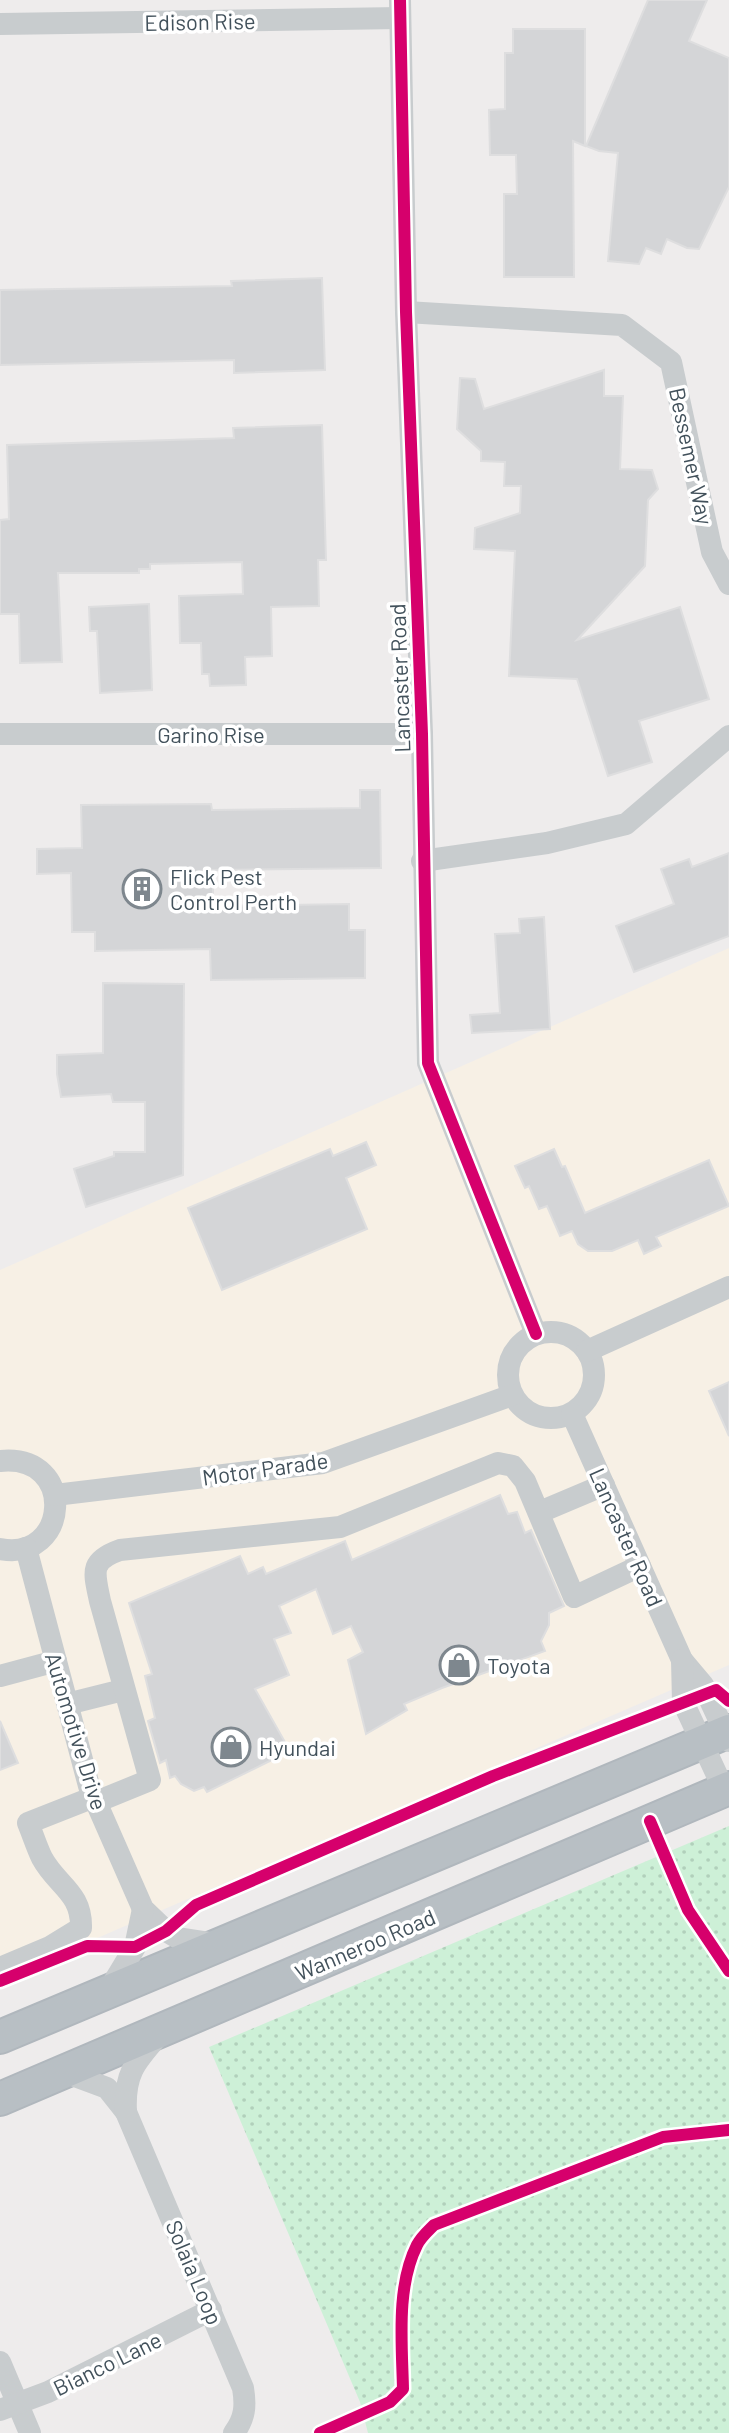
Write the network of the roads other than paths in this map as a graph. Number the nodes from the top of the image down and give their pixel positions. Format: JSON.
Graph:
{"nodes":[{"id":1,"x":400,"y":9,"type":"edge"},
{"id":2,"x":0,"y":24,"type":"edge"},
{"id":3,"x":406,"y":312,"type":"junction"},
{"id":4,"x":729,"y":584,"type":"edge"},
{"id":5,"x":0,"y":734,"type":"edge"},
{"id":6,"x":422,"y":734,"type":"junction"},
{"id":7,"x":729,"y":736,"type":"edge"},
{"id":8,"x":422,"y":861,"type":"junction"},
{"id":9,"x":729,"y":1287,"type":"edge"},
{"id":10,"x":536,"y":1334,"type":"junction"},
{"id":11,"x":587,"y":1351,"type":"junction"},
{"id":12,"x":512,"y":1395,"type":"junction"},
{"id":13,"x":572,"y":1414,"type":"junction"},
{"id":14,"x":0,"y":1453,"type":"edge"},
{"id":15,"x":0,"y":1460,"type":"edge"},
{"id":16,"x":604,"y":1485,"type":"junction"},
{"id":17,"x":55,"y":1495,"type":"junction"},
{"id":18,"x":540,"y":1512,"type":"junction"},
{"id":19,"x":26,"y":1548,"type":"junction"},
{"id":20,"x":0,"y":1549,"type":"edge"},
{"id":21,"x":640,"y":1566,"type":"junction"},
{"id":22,"x":56,"y":1661,"type":"junction"},
{"id":23,"x":0,"y":1676,"type":"edge"},
{"id":24,"x":123,"y":1690,"type":"junction"},
{"id":25,"x":67,"y":1704,"type":"junction"},
{"id":26,"x":721,"y":1737,"type":"edge"},
{"id":27,"x":726,"y":1789,"type":"edge"},
{"id":28,"x":95,"y":1800,"type":"junction"},
{"id":29,"x":143,"y":1909,"type":"junction"},
{"id":30,"x":218,"y":1945,"type":"junction"},
{"id":31,"x":0,"y":1968,"type":"edge"},
{"id":32,"x":109,"y":1990,"type":"junction"},
{"id":33,"x":163,"y":2031,"type":"junction"},
{"id":34,"x":0,"y":2037,"type":"edge"},
{"id":35,"x":64,"y":2072,"type":"junction"},
{"id":36,"x":0,"y":2099,"type":"edge"},
{"id":37,"x":126,"y":2112,"type":"junction"},
{"id":38,"x":211,"y":2310,"type":"junction"},
{"id":39,"x":0,"y":2362,"type":"edge"},
{"id":40,"x":9,"y":2407,"type":"edge"},
{"id":41,"x":30,"y":2433,"type":"edge"},
{"id":42,"x":234,"y":2433,"type":"edge"}],
"edges":[{"from":1,"to":2,"type":"street","name":"Edison Rise"},
{"from":1,"to":3,"type":"street","name":"Lancaster Road"},
{"from":3,"to":4,"type":"street","name":"Bessemer Way"},
{"from":3,"to":6,"type":"street","name":"Lancaster Road"},
{"from":5,"to":6,"type":"street","name":"Garino Rise"},
{"from":6,"to":8,"type":"street","name":"Lancaster Road"},
{"from":7,"to":8,"type":"street"},
{"from":8,"to":10,"type":"street","name":"Lancaster Road"},
{"from":9,"to":11,"type":"street"},
{"from":10,"to":11,"type":"street"},
{"from":10,"to":12,"type":"street"},
{"from":11,"to":13,"type":"street"},
{"from":12,"to":13,"type":"street"},
{"from":12,"to":17,"type":"street","name":"Motor Parade"},
{"from":13,"to":16,"type":"street","name":"Lancaster Road"},
{"from":14,"to":15,"type":"street"},
{"from":15,"to":17,"type":"street"},
{"from":16,"to":18,"type":"street"},
{"from":16,"to":21,"type":"street","name":"Lancaster Road"},
{"from":17,"to":19,"type":"street"},
{"from":18,"to":21,"type":"street"},
{"from":18,"to":24,"type":"street"},
{"from":19,"to":20,"type":"street"},
{"from":19,"to":22,"type":"street","name":"Automotive Drive"},
{"from":21,"to":26,"type":"street","name":"Lancaster Road"},
{"from":22,"to":23,"type":"street"},
{"from":22,"to":25,"type":"street","name":"Automotive Drive"},
{"from":24,"to":25,"type":"street"},
{"from":24,"to":28,"type":"street"},
{"from":25,"to":28,"type":"street","name":"Automotive Drive"},
{"from":26,"to":27,"type":"street","name":"Lancaster Road"},
{"from":26,"to":30,"type":"highway"},
{"from":27,"to":33,"type":"highway","name":"Wanneroo Road"},
{"from":28,"to":29,"type":"street","name":"Automotive Drive"},
{"from":28,"to":31,"type":"street"},
{"from":29,"to":30,"type":"street","name":"Automotive Drive"},
{"from":29,"to":32,"type":"street"},
{"from":30,"to":32,"type":"highway"},
{"from":32,"to":34,"type":"highway"},
{"from":33,"to":35,"type":"highway","name":"Wanneroo Road"},
{"from":33,"to":37,"type":"street","name":"Solaia Loop"},
{"from":35,"to":36,"type":"highway","name":"Wanneroo Road"},
{"from":35,"to":37,"type":"street","name":"Solaia Loop"},
{"from":37,"to":38,"type":"street","name":"Solaia Loop"},
{"from":38,"to":40,"type":"street","name":"Bianco Lane"},
{"from":38,"to":42,"type":"street","name":"Solaia Loop"},
{"from":39,"to":40,"type":"street"},
{"from":40,"to":41,"type":"street"}]}
